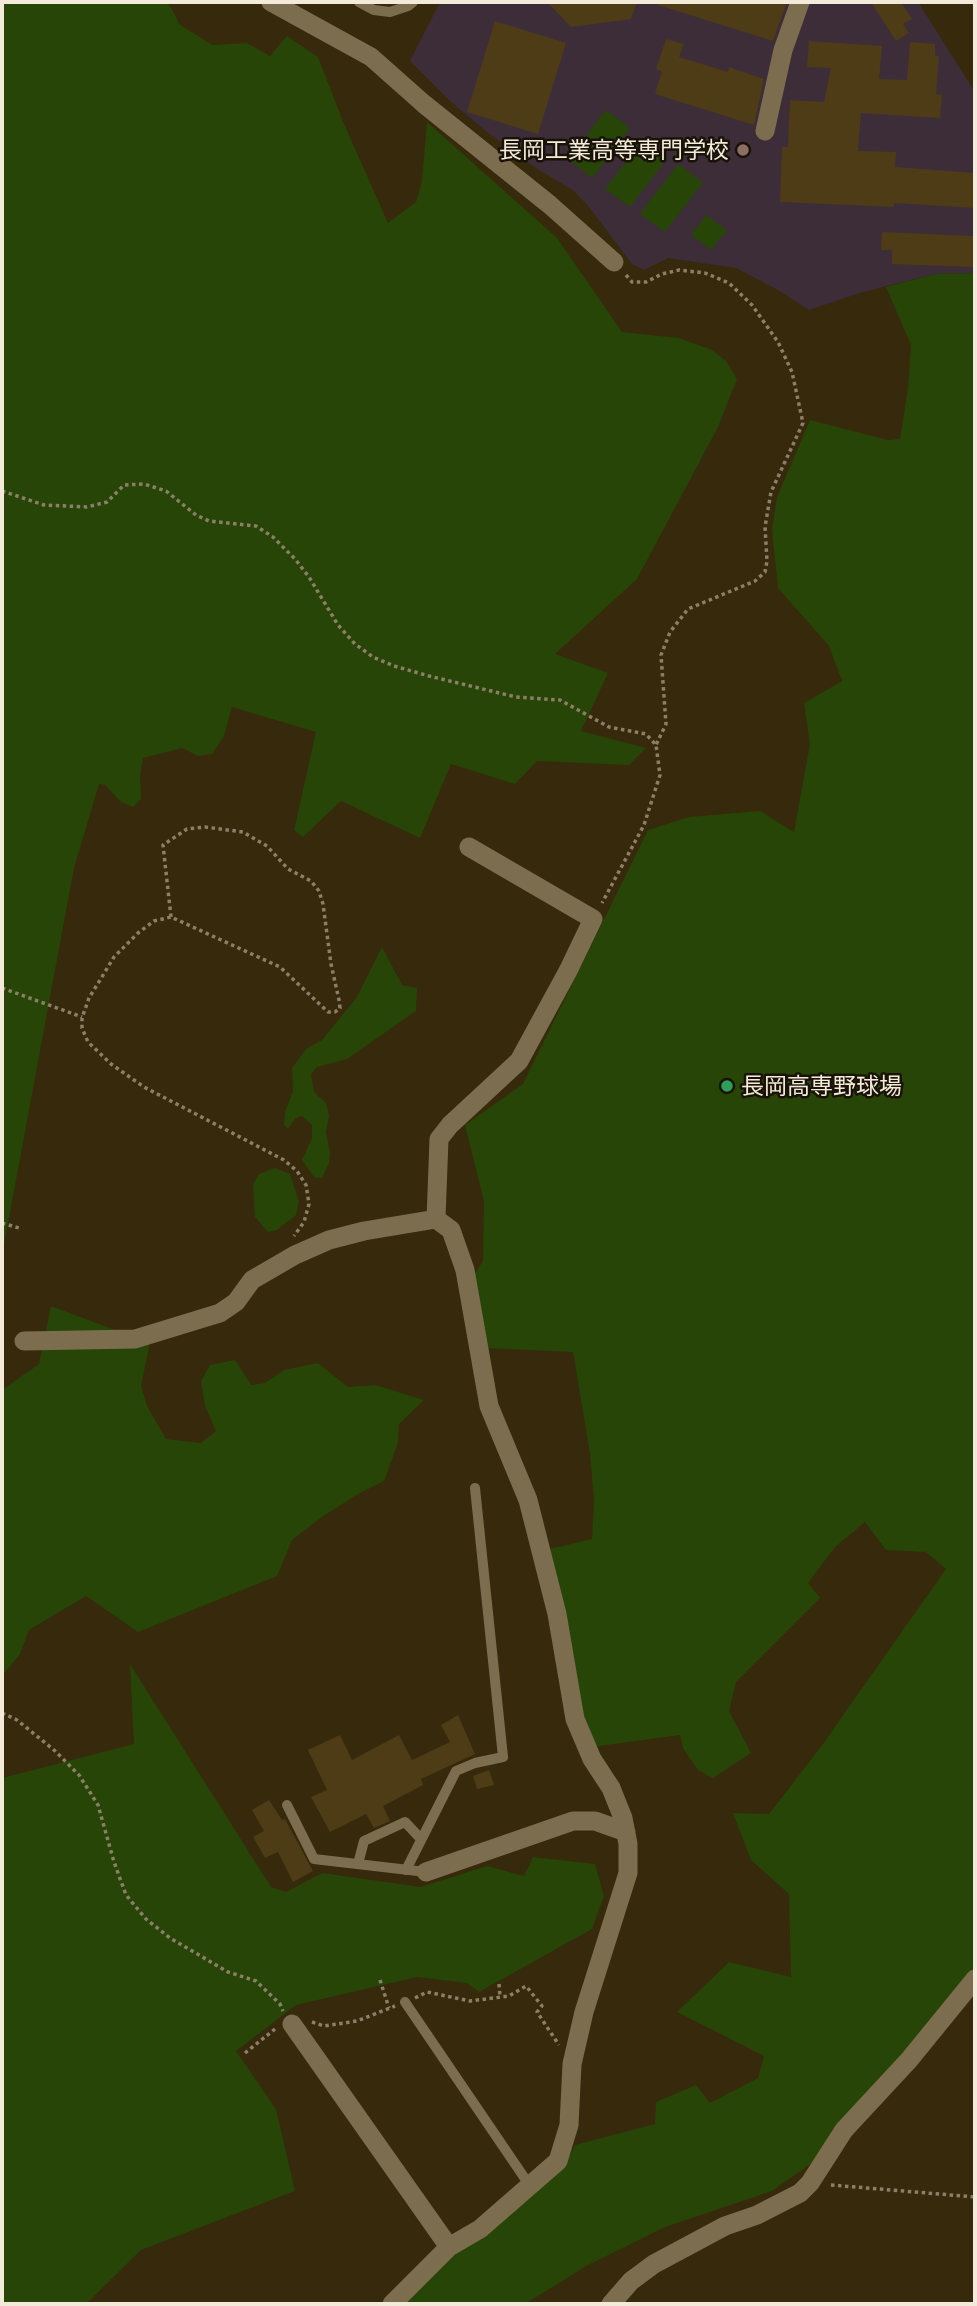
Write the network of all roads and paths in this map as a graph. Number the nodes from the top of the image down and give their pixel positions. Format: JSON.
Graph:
{"nodes":[{"id":1,"x":271,"y":2,"type":"edge"},
{"id":2,"x":359,"y":2,"type":"edge"},
{"id":3,"x":413,"y":2,"type":"edge"},
{"id":4,"x":800,"y":2,"type":"edge"},
{"id":5,"x":765,"y":131,"type":"dead end"},
{"id":6,"x":614,"y":262,"type":"joint"},
{"id":7,"x":2,"y":491,"type":"edge"},
{"id":8,"x":656,"y":745,"type":"junction"},
{"id":9,"x":468,"y":846,"type":"dead end"},
{"id":10,"x":172,"y":917,"type":"junction"},
{"id":11,"x":593,"y":919,"type":"junction"},
{"id":12,"x":2,"y":988,"type":"edge"},
{"id":13,"x":82,"y":1018,"type":"junction"},
{"id":14,"x":436,"y":1219,"type":"junction"},
{"id":15,"x":2,"y":1223,"type":"edge"},
{"id":16,"x":19,"y":1228,"type":"dead end"},
{"id":17,"x":286,"y":1241,"type":"dead end"},
{"id":18,"x":24,"y":1341,"type":"dead end"},
{"id":19,"x":475,"y":1488,"type":"dead end"},
{"id":20,"x":2,"y":1713,"type":"edge"},
{"id":21,"x":287,"y":1805,"type":"dead end"},
{"id":22,"x":626,"y":1832,"type":"junction"},
{"id":23,"x":421,"y":1839,"type":"junction"},
{"id":24,"x":359,"y":1864,"type":"junction"},
{"id":25,"x":416,"y":1871,"type":"junction"},
{"id":26,"x":975,"y":1979,"type":"edge"},
{"id":27,"x":380,"y":1980,"type":"dead end"},
{"id":28,"x":499,"y":1984,"type":"dead end"},
{"id":29,"x":500,"y":1997,"type":"dead end"},
{"id":30,"x":405,"y":2002,"type":"dead end"},
{"id":31,"x":390,"y":2008,"type":"dead end"},
{"id":32,"x":292,"y":2024,"type":"joint"},
{"id":33,"x":810,"y":2183,"type":"junction"},
{"id":34,"x":530,"y":2186,"type":"junction"},
{"id":35,"x":975,"y":2197,"type":"edge"},
{"id":36,"x":449,"y":2247,"type":"junction"},
{"id":37,"x":393,"y":2304,"type":"edge"},
{"id":38,"x":611,"y":2304,"type":"edge"}],
"edges":[{"from":1,"to":6,"type":"street"},
{"from":2,"to":3,"type":"lane"},
{"from":4,"to":5,"type":"street"},
{"from":6,"to":8,"type":"path"},
{"from":7,"to":8,"type":"path"},
{"from":8,"to":11,"type":"path"},
{"from":9,"to":11,"type":"street"},
{"from":10,"to":10,"type":"path"},
{"from":10,"to":13,"type":"path"},
{"from":11,"to":14,"type":"street"},
{"from":12,"to":13,"type":"path"},
{"from":13,"to":17,"type":"path"},
{"from":14,"to":18,"type":"street"},
{"from":14,"to":22,"type":"street"},
{"from":15,"to":16,"type":"path"},
{"from":19,"to":23,"type":"lane"},
{"from":20,"to":32,"type":"path"},
{"from":21,"to":24,"type":"lane"},
{"from":22,"to":25,"type":"street"},
{"from":22,"to":34,"type":"street"},
{"from":23,"to":24,"type":"lane"},
{"from":23,"to":25,"type":"lane"},
{"from":24,"to":25,"type":"lane"},
{"from":26,"to":33,"type":"street"},
{"from":27,"to":31,"type":"path"},
{"from":28,"to":29,"type":"path"},
{"from":30,"to":34,"type":"lane"},
{"from":32,"to":36,"type":"street"},
{"from":33,"to":35,"type":"path"},
{"from":33,"to":38,"type":"street"},
{"from":34,"to":36,"type":"street"},
{"from":36,"to":37,"type":"street"}]}
